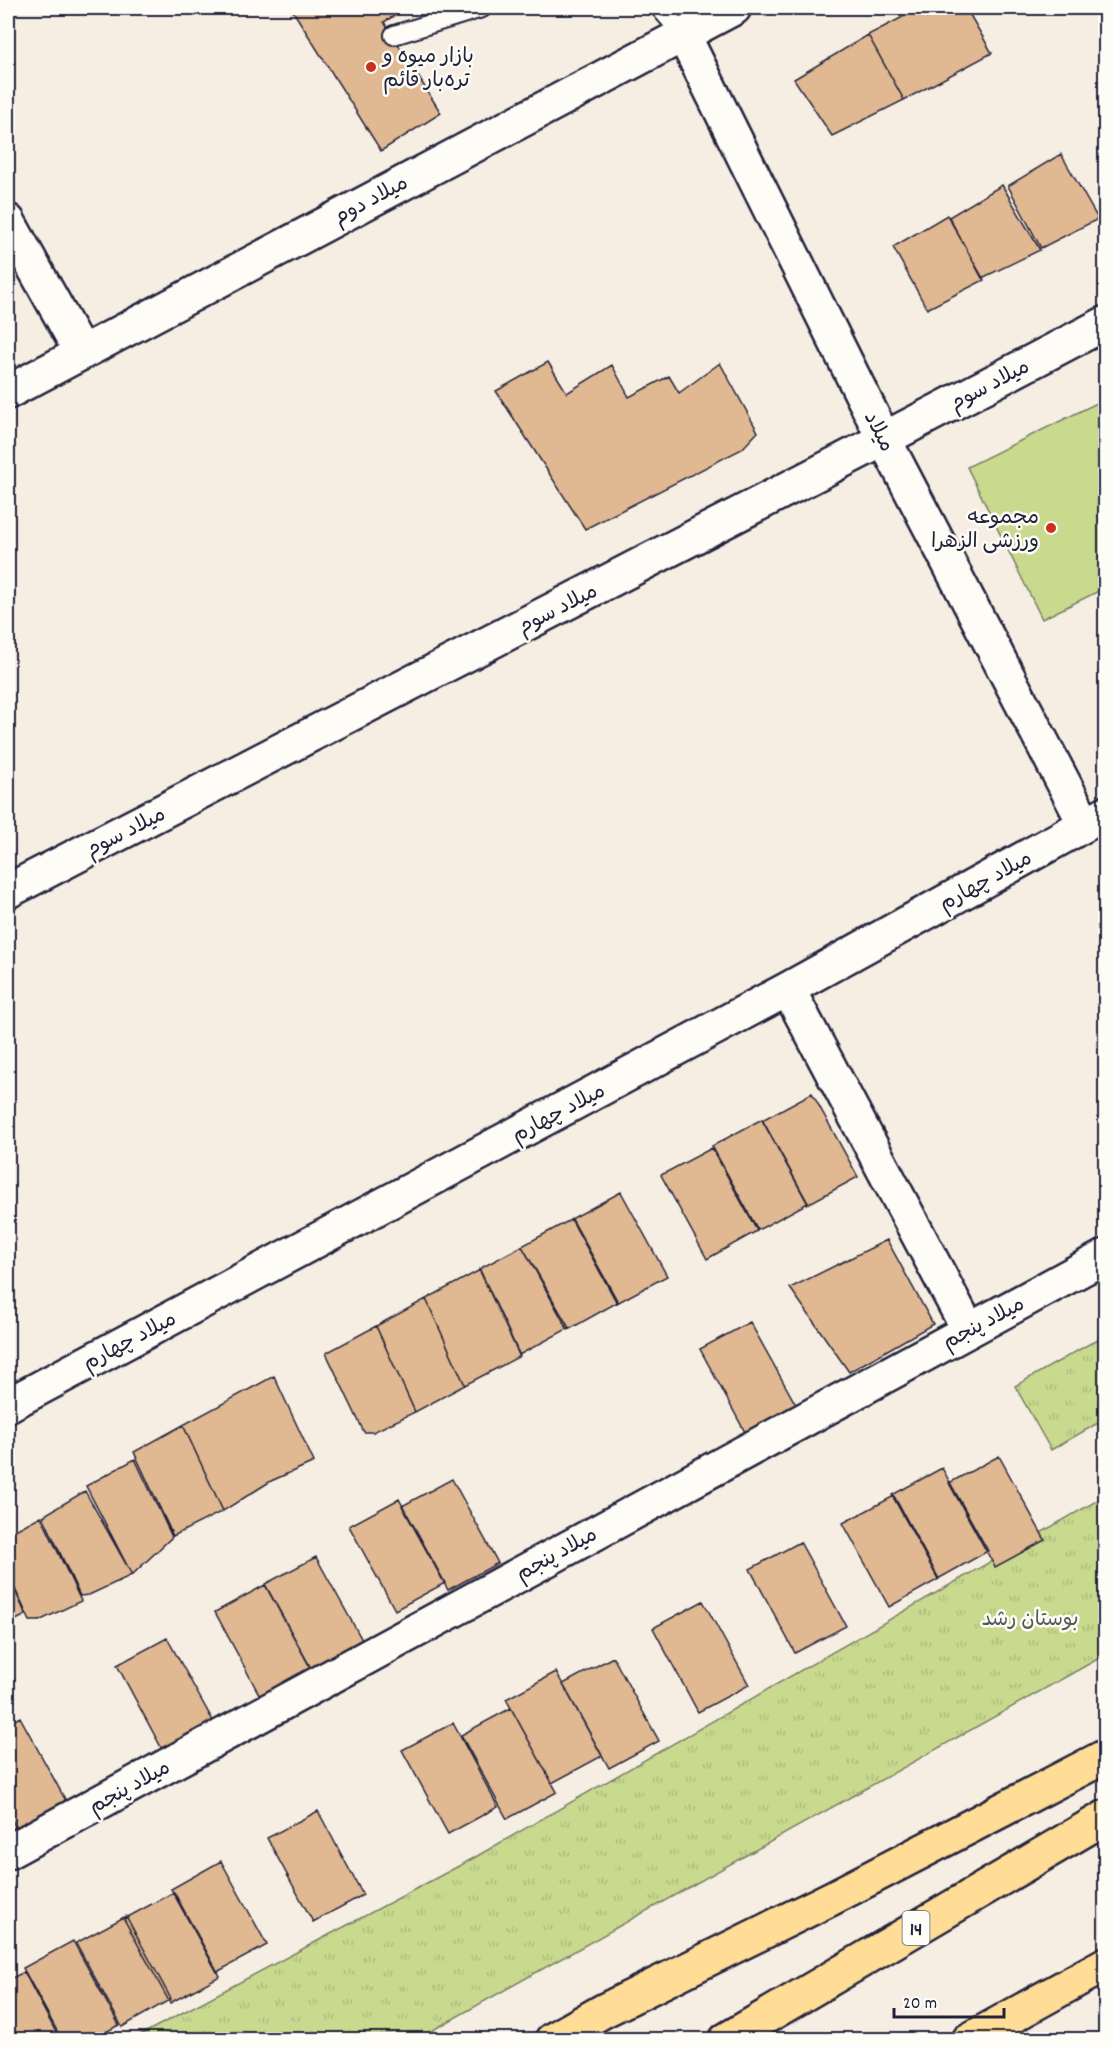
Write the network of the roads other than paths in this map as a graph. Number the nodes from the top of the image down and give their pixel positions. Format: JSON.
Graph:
{"nodes":[{"id":1,"x":483,"y":8,"type":"edge"},
{"id":2,"x":660,"y":8,"type":"edge"},
{"id":3,"x":734,"y":8,"type":"edge"},
{"id":4,"x":683,"y":34,"type":"junction"},
{"id":5,"x":394,"y":35,"type":"dead end"},
{"id":6,"x":8,"y":221,"type":"edge"},
{"id":7,"x":1106,"y":323,"type":"edge"},
{"id":8,"x":81,"y":352,"type":"junction"},
{"id":9,"x":8,"y":392,"type":"edge"},
{"id":10,"x":884,"y":439,"type":"junction"},
{"id":11,"x":1096,"y":818,"type":"edge"},
{"id":12,"x":8,"y":891,"type":"edge"},
{"id":13,"x":788,"y":989,"type":"junction"},
{"id":14,"x":1106,"y":1256,"type":"edge"},
{"id":15,"x":968,"y":1329,"type":"junction"},
{"id":16,"x":8,"y":1405,"type":"edge"},
{"id":17,"x":1106,"y":1756,"type":"edge"},
{"id":18,"x":1106,"y":1817,"type":"edge"},
{"id":19,"x":8,"y":1852,"type":"edge"},
{"id":20,"x":1106,"y":1964,"type":"edge"},
{"id":21,"x":552,"y":2040,"type":"edge"},
{"id":22,"x":726,"y":2040,"type":"edge"},
{"id":23,"x":969,"y":2040,"type":"edge"}],
"edges":[{"from":1,"to":5,"type":"lane"},
{"from":2,"to":4,"type":"lane"},
{"from":3,"to":4,"type":"street","name":"میلاد دوم"},
{"from":4,"to":8,"type":"street","name":"میلاد دوم"},
{"from":4,"to":10,"type":"street","name":"میلاد"},
{"from":6,"to":8,"type":"street"},
{"from":7,"to":10,"type":"street","name":"میلاد سوم"},
{"from":8,"to":9,"type":"street","name":"میلاد دوم"},
{"from":10,"to":11,"type":"street","name":"میلاد"},
{"from":10,"to":12,"type":"street","name":"میلاد سوم"},
{"from":11,"to":13,"type":"street","name":"میلاد چهارم"},
{"from":13,"to":15,"type":"street"},
{"from":13,"to":16,"type":"street","name":"میلاد چهارم"},
{"from":14,"to":15,"type":"street","name":"میلاد پنجم"},
{"from":15,"to":19,"type":"street","name":"میلاد پنجم"},
{"from":17,"to":21,"type":"highway"},
{"from":18,"to":22,"type":"highway","number":"14"},
{"from":20,"to":23,"type":"highway"}]}
